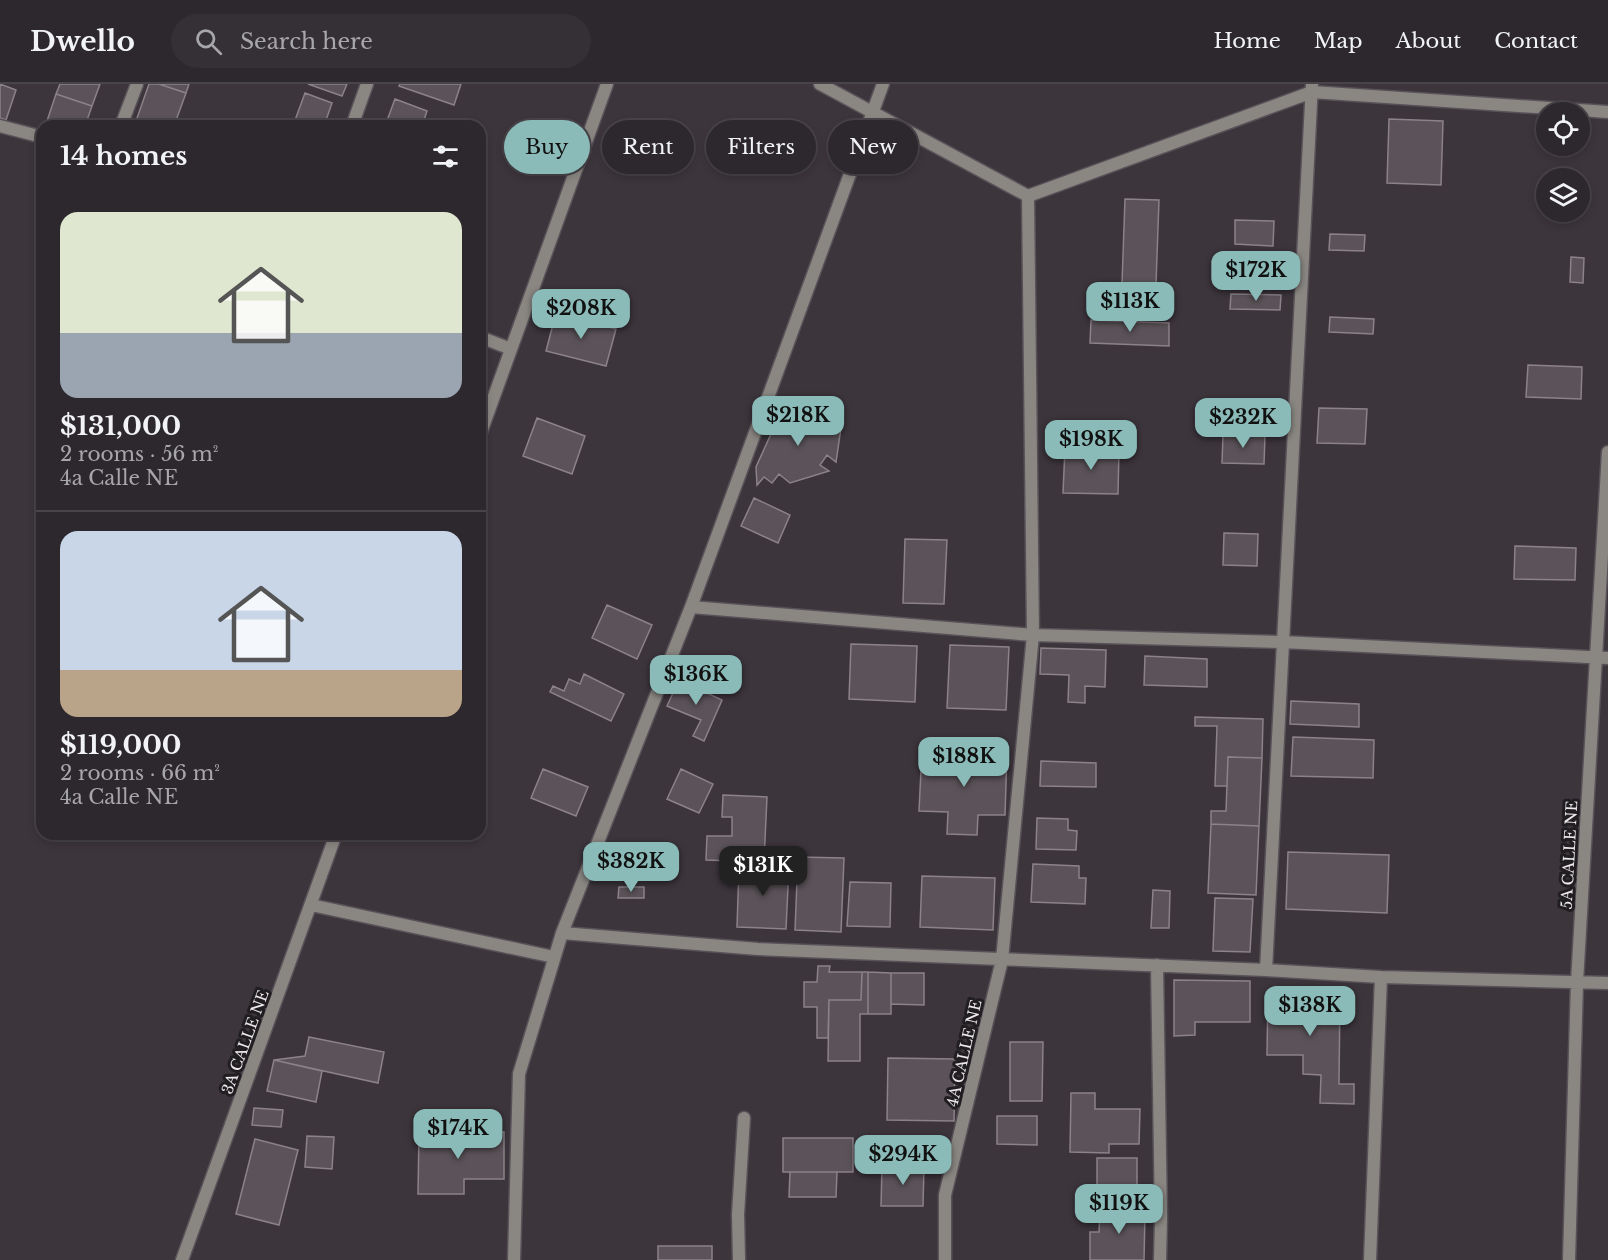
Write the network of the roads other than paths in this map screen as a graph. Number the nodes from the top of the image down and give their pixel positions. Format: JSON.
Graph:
{"nodes":[{"id":1,"x":137,"y":84,"type":"edge"},
{"id":2,"x":367,"y":84,"type":"edge"},
{"id":3,"x":607,"y":84,"type":"edge"},
{"id":4,"x":820,"y":84,"type":"edge"},
{"id":5,"x":882,"y":84,"type":"edge"},
{"id":6,"x":1312,"y":88,"type":"edge"},
{"id":7,"x":873,"y":112,"type":"junction"},
{"id":8,"x":1608,"y":112,"type":"edge"},
{"id":9,"x":123,"y":120,"type":"edge"},
{"id":10,"x":354,"y":120,"type":"edge"},
{"id":11,"x":0,"y":126,"type":"edge"},
{"id":12,"x":36,"y":135,"type":"edge"},
{"id":13,"x":1028,"y":196,"type":"junction"},
{"id":14,"x":486,"y":339,"type":"edge"},
{"id":15,"x":511,"y":349,"type":"junction"},
{"id":16,"x":486,"y":418,"type":"edge"},
{"id":17,"x":1608,"y":452,"type":"edge"},
{"id":18,"x":691,"y":607,"type":"junction"},
{"id":19,"x":1033,"y":635,"type":"junction"},
{"id":20,"x":1283,"y":642,"type":"junction"},
{"id":21,"x":1602,"y":658,"type":"edge"},
{"id":22,"x":334,"y":840,"type":"edge"},
{"id":23,"x":311,"y":905,"type":"junction"},
{"id":24,"x":562,"y":933,"type":"junction"},
{"id":25,"x":554,"y":957,"type":"junction"},
{"id":26,"x":1002,"y":960,"type":"junction"},
{"id":27,"x":1157,"y":965,"type":"junction"},
{"id":28,"x":1266,"y":970,"type":"junction"},
{"id":29,"x":1381,"y":977,"type":"junction"},
{"id":30,"x":1577,"y":982,"type":"junction"},
{"id":31,"x":1608,"y":983,"type":"edge"},
{"id":32,"x":744,"y":1118,"type":"dead end"},
{"id":33,"x":182,"y":1260,"type":"edge"},
{"id":34,"x":514,"y":1260,"type":"edge"},
{"id":35,"x":739,"y":1260,"type":"edge"},
{"id":36,"x":945,"y":1260,"type":"edge"},
{"id":37,"x":1160,"y":1260,"type":"edge"},
{"id":38,"x":1370,"y":1260,"type":"edge"},
{"id":39,"x":1569,"y":1260,"type":"edge"}],
"edges":[{"from":1,"to":9,"type":"street"},
{"from":2,"to":10,"type":"street"},
{"from":3,"to":15,"type":"street"},
{"from":4,"to":7,"type":"street"},
{"from":5,"to":7,"type":"street"},
{"from":6,"to":8,"type":"street"},
{"from":6,"to":13,"type":"street"},
{"from":6,"to":20,"type":"street"},
{"from":7,"to":13,"type":"street"},
{"from":7,"to":18,"type":"street"},
{"from":11,"to":12,"type":"street"},
{"from":13,"to":19,"type":"street","name":"4A CALLE NE"},
{"from":14,"to":15,"type":"street"},
{"from":15,"to":16,"type":"street"},
{"from":17,"to":21,"type":"street","name":"5A CALLE NE"},
{"from":18,"to":19,"type":"street"},
{"from":18,"to":24,"type":"street"},
{"from":19,"to":20,"type":"street"},
{"from":19,"to":26,"type":"street","name":"4A CALLE NE"},
{"from":20,"to":21,"type":"street"},
{"from":20,"to":28,"type":"street"},
{"from":21,"to":30,"type":"street","name":"5A CALLE NE"},
{"from":22,"to":23,"type":"street","name":"3A CALLE NE"},
{"from":23,"to":25,"type":"street"},
{"from":23,"to":33,"type":"street","name":"3A CALLE NE"},
{"from":24,"to":25,"type":"street"},
{"from":24,"to":26,"type":"street"},
{"from":25,"to":34,"type":"street"},
{"from":26,"to":27,"type":"street"},
{"from":26,"to":36,"type":"street","name":"4A CALLE NE"},
{"from":27,"to":28,"type":"street"},
{"from":27,"to":37,"type":"street"},
{"from":28,"to":29,"type":"street"},
{"from":29,"to":30,"type":"street"},
{"from":29,"to":38,"type":"street"},
{"from":30,"to":31,"type":"street"},
{"from":30,"to":39,"type":"street","name":"5A CALLE NE"},
{"from":32,"to":35,"type":"street"}]}
